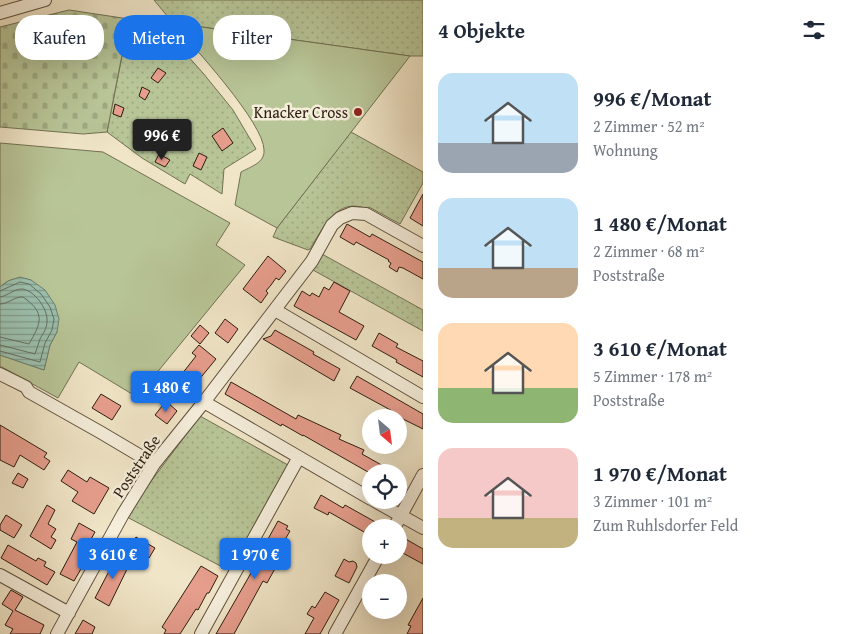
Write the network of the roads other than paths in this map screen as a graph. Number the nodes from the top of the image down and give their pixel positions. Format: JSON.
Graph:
{"nodes":[{"id":1,"x":45,"y":0,"type":"edge"},
{"id":2,"x":0,"y":13,"type":"edge"},
{"id":3,"x":423,"y":246,"type":"edge"},
{"id":4,"x":275,"y":310,"type":"junction"},
{"id":5,"x":0,"y":374,"type":"edge"},
{"id":6,"x":423,"y":397,"type":"edge"},
{"id":7,"x":204,"y":402,"type":"junction"},
{"id":8,"x":299,"y":457,"type":"junction"},
{"id":9,"x":154,"y":464,"type":"junction"},
{"id":10,"x":423,"y":475,"type":"edge"},
{"id":11,"x":362,"y":493,"type":"edge"},
{"id":12,"x":389,"y":509,"type":"edge"},
{"id":13,"x":401,"y":516,"type":"junction"},
{"id":14,"x":399,"y":519,"type":"edge"},
{"id":15,"x":423,"y":528,"type":"edge"},
{"id":16,"x":374,"y":564,"type":"edge"},
{"id":17,"x":0,"y":574,"type":"edge"},
{"id":18,"x":68,"y":613,"type":"junction"},
{"id":19,"x":57,"y":634,"type":"edge"},
{"id":20,"x":201,"y":634,"type":"edge"},
{"id":21,"x":335,"y":634,"type":"edge"}],
"edges":[{"from":1,"to":2,"type":"street"},
{"from":3,"to":4,"type":"street","name":"Poststraße"},
{"from":4,"to":6,"type":"street"},
{"from":4,"to":7,"type":"street","name":"Poststraße"},
{"from":5,"to":9,"type":"street"},
{"from":7,"to":8,"type":"street"},
{"from":7,"to":9,"type":"street","name":"Poststraße"},
{"from":8,"to":11,"type":"street"},
{"from":8,"to":20,"type":"street"},
{"from":9,"to":18,"type":"street","name":"Poststraße"},
{"from":10,"to":13,"type":"street"},
{"from":12,"to":13,"type":"street"},
{"from":13,"to":14,"type":"street"},
{"from":13,"to":15,"type":"street"},
{"from":16,"to":21,"type":"street"},
{"from":17,"to":18,"type":"street"},
{"from":18,"to":19,"type":"street","name":"Poststraße"}]}
